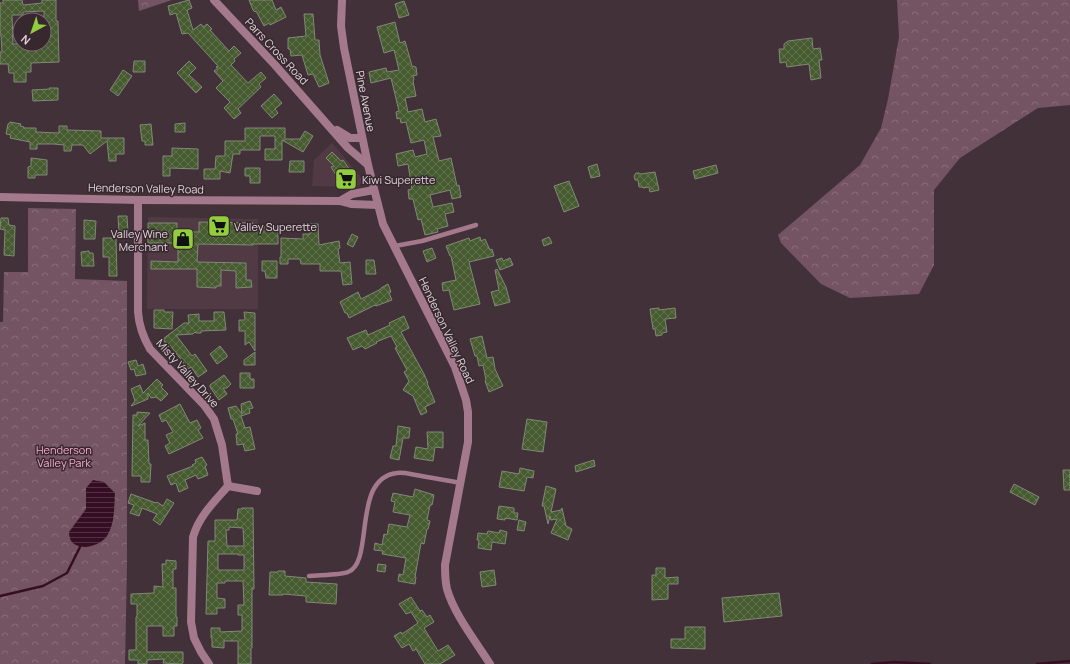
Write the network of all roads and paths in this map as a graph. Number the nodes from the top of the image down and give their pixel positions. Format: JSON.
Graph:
{"nodes":[{"id":1,"x":214,"y":0,"type":"edge"},
{"id":2,"x":342,"y":0,"type":"edge"},
{"id":3,"x":323,"y":118,"type":"junction"},
{"id":4,"x":362,"y":138,"type":"junction"},
{"id":5,"x":368,"y":165,"type":"junction"},
{"id":6,"x":374,"y":190,"type":"junction"},
{"id":7,"x":0,"y":197,"type":"edge"},
{"id":8,"x":138,"y":200,"type":"junction"},
{"id":9,"x":340,"y":200,"type":"junction"},
{"id":10,"x":378,"y":205,"type":"junction"},
{"id":11,"x":476,"y":225,"type":"dead end"},
{"id":12,"x":394,"y":246,"type":"junction"},
{"id":13,"x":461,"y":483,"type":"junction"},
{"id":14,"x":228,"y":486,"type":"junction"},
{"id":15,"x":257,"y":491,"type":"dead end"},
{"id":16,"x":309,"y":576,"type":"dead end"},
{"id":17,"x":209,"y":664,"type":"edge"},
{"id":18,"x":490,"y":664,"type":"edge"}],
"edges":[{"from":1,"to":3,"type":"street","name":"Parrs Cross Road"},
{"from":2,"to":4,"type":"street","name":"Pine Avenue"},
{"from":3,"to":4,"type":"street","name":"Parrs Cross Road"},
{"from":3,"to":5,"type":"street","name":"Parrs Cross Road"},
{"from":4,"to":5,"type":"street","name":"Pine Avenue"},
{"from":5,"to":6,"type":"street","name":"Pine Avenue"},
{"from":6,"to":9,"type":"street","name":"Henderson Valley Road"},
{"from":6,"to":10,"type":"street","name":"Pine Avenue"},
{"from":7,"to":8,"type":"street","name":"Henderson Valley Road"},
{"from":8,"to":9,"type":"street","name":"Henderson Valley Road"},
{"from":8,"to":14,"type":"street","name":"Misty Valley Drive"},
{"from":9,"to":10,"type":"street","name":"Henderson Valley Road"},
{"from":10,"to":12,"type":"street","name":"Henderson Valley Road"},
{"from":11,"to":12,"type":"lane"},
{"from":12,"to":13,"type":"street","name":"Henderson Valley Road"},
{"from":13,"to":16,"type":"lane"},
{"from":13,"to":18,"type":"street","name":"Henderson Valley Road"},
{"from":14,"to":15,"type":"street"},
{"from":14,"to":17,"type":"street"}]}
